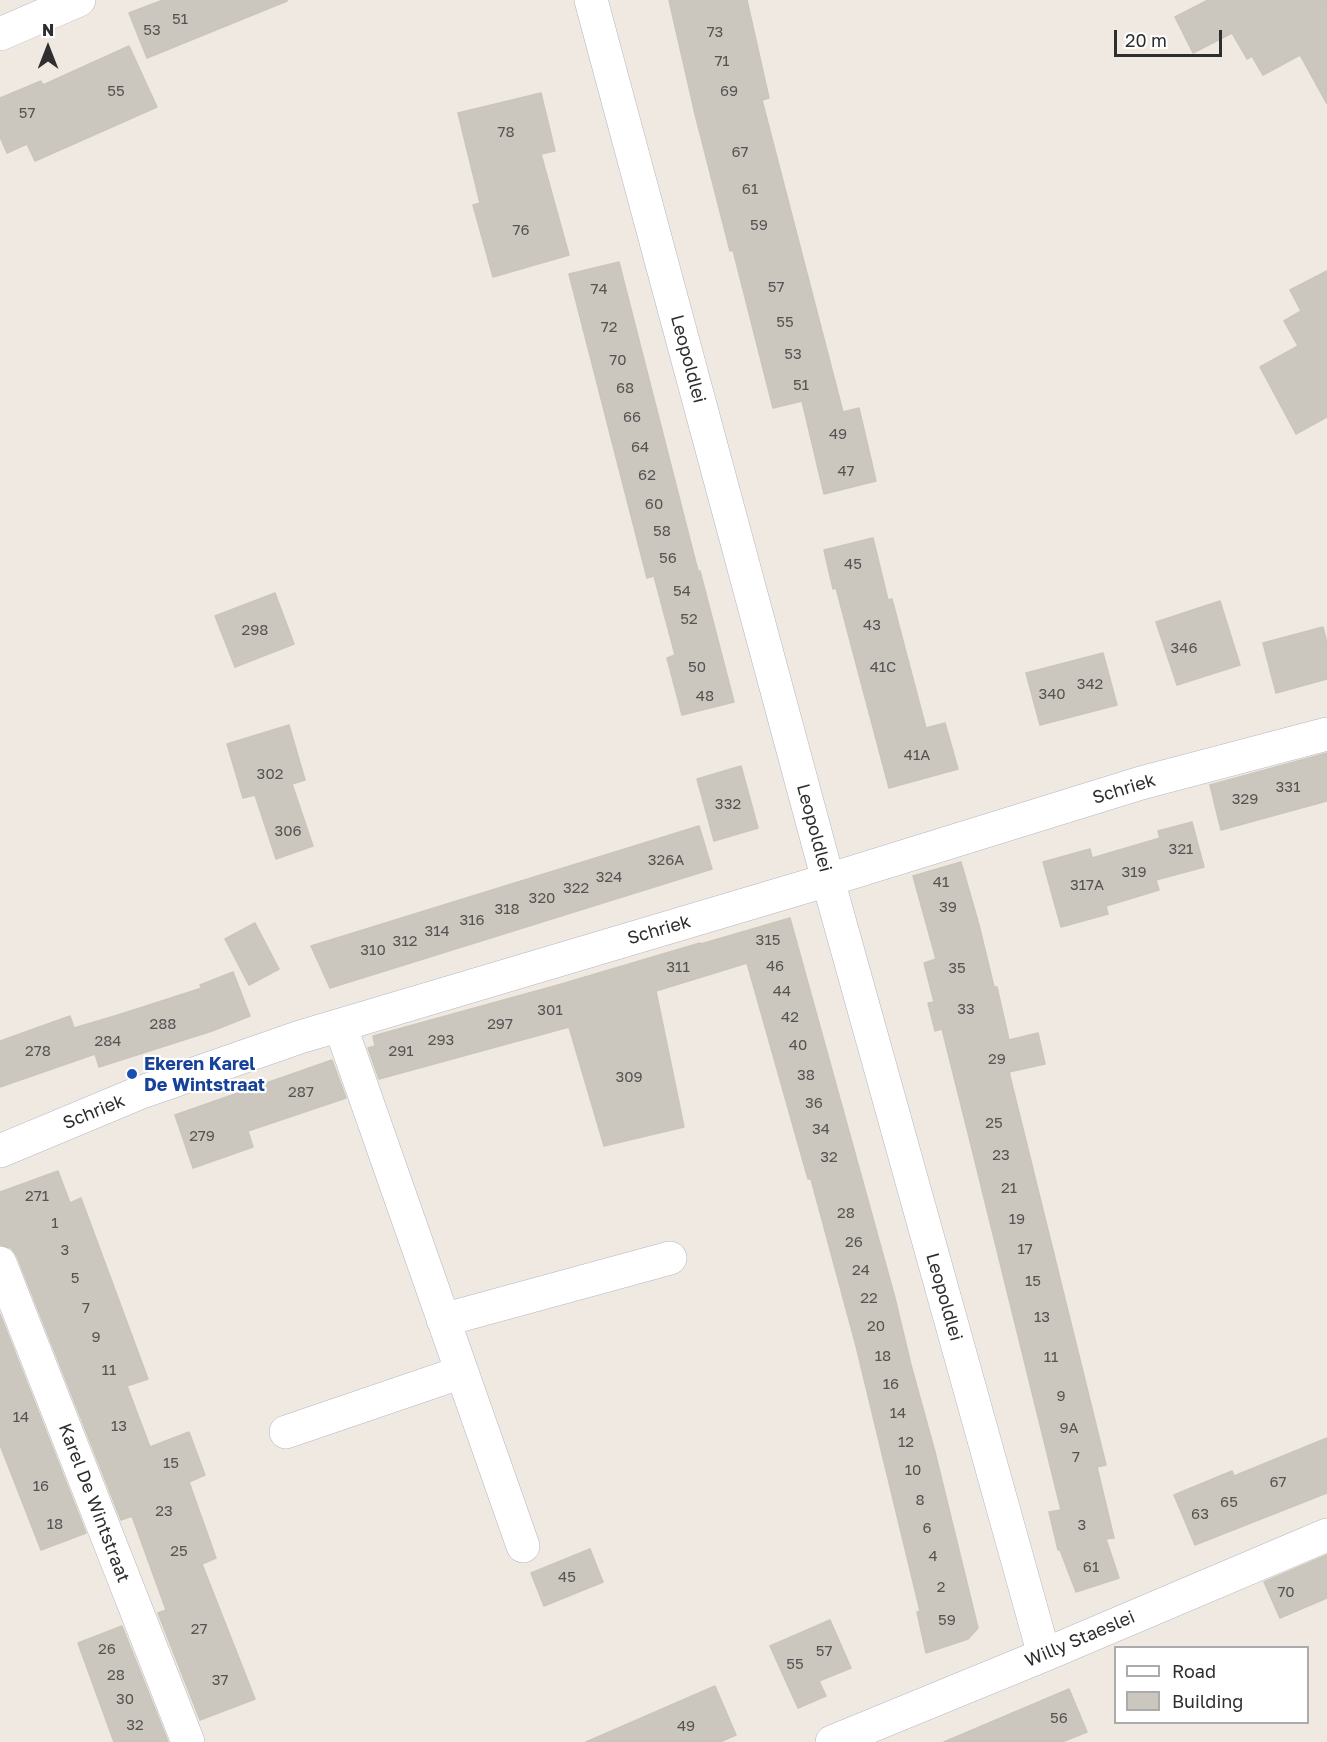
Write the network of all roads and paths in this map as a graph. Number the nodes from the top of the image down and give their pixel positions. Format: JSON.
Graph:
{"nodes":[{"id":1,"x":79,"y":0,"type":"edge"},
{"id":2,"x":591,"y":0,"type":"edge"},
{"id":3,"x":0,"y":34,"type":"edge"},
{"id":4,"x":1327,"y":734,"type":"edge"},
{"id":5,"x":828,"y":880,"type":"junction"},
{"id":6,"x":340,"y":1025,"type":"junction"},
{"id":7,"x":0,"y":1150,"type":"edge"},
{"id":8,"x":670,"y":1258,"type":"dead end"},
{"id":9,"x":0,"y":1263,"type":"edge"},
{"id":10,"x":443,"y":1320,"type":"junction"},
{"id":11,"x":462,"y":1372,"type":"junction"},
{"id":12,"x":286,"y":1432,"type":"dead end"},
{"id":13,"x":1327,"y":1535,"type":"edge"},
{"id":14,"x":523,"y":1546,"type":"dead end"},
{"id":15,"x":1044,"y":1654,"type":"junction"},
{"id":16,"x":188,"y":1742,"type":"edge"},
{"id":17,"x":832,"y":1742,"type":"edge"}],
"edges":[{"from":1,"to":3,"type":"street"},
{"from":2,"to":5,"type":"street","name":"Leopoldlei"},
{"from":4,"to":5,"type":"street","name":"Schriek"},
{"from":5,"to":6,"type":"street","name":"Schriek"},
{"from":5,"to":15,"type":"street","name":"Leopoldlei"},
{"from":6,"to":7,"type":"street","name":"Schriek"},
{"from":6,"to":10,"type":"street"},
{"from":8,"to":10,"type":"street"},
{"from":9,"to":16,"type":"street","name":"Karel De Wintstraat"},
{"from":10,"to":11,"type":"street"},
{"from":11,"to":12,"type":"street"},
{"from":11,"to":14,"type":"street"},
{"from":13,"to":15,"type":"street","name":"Willy Staeslei"},
{"from":15,"to":17,"type":"street","name":"Willy Staeslei"}]}
